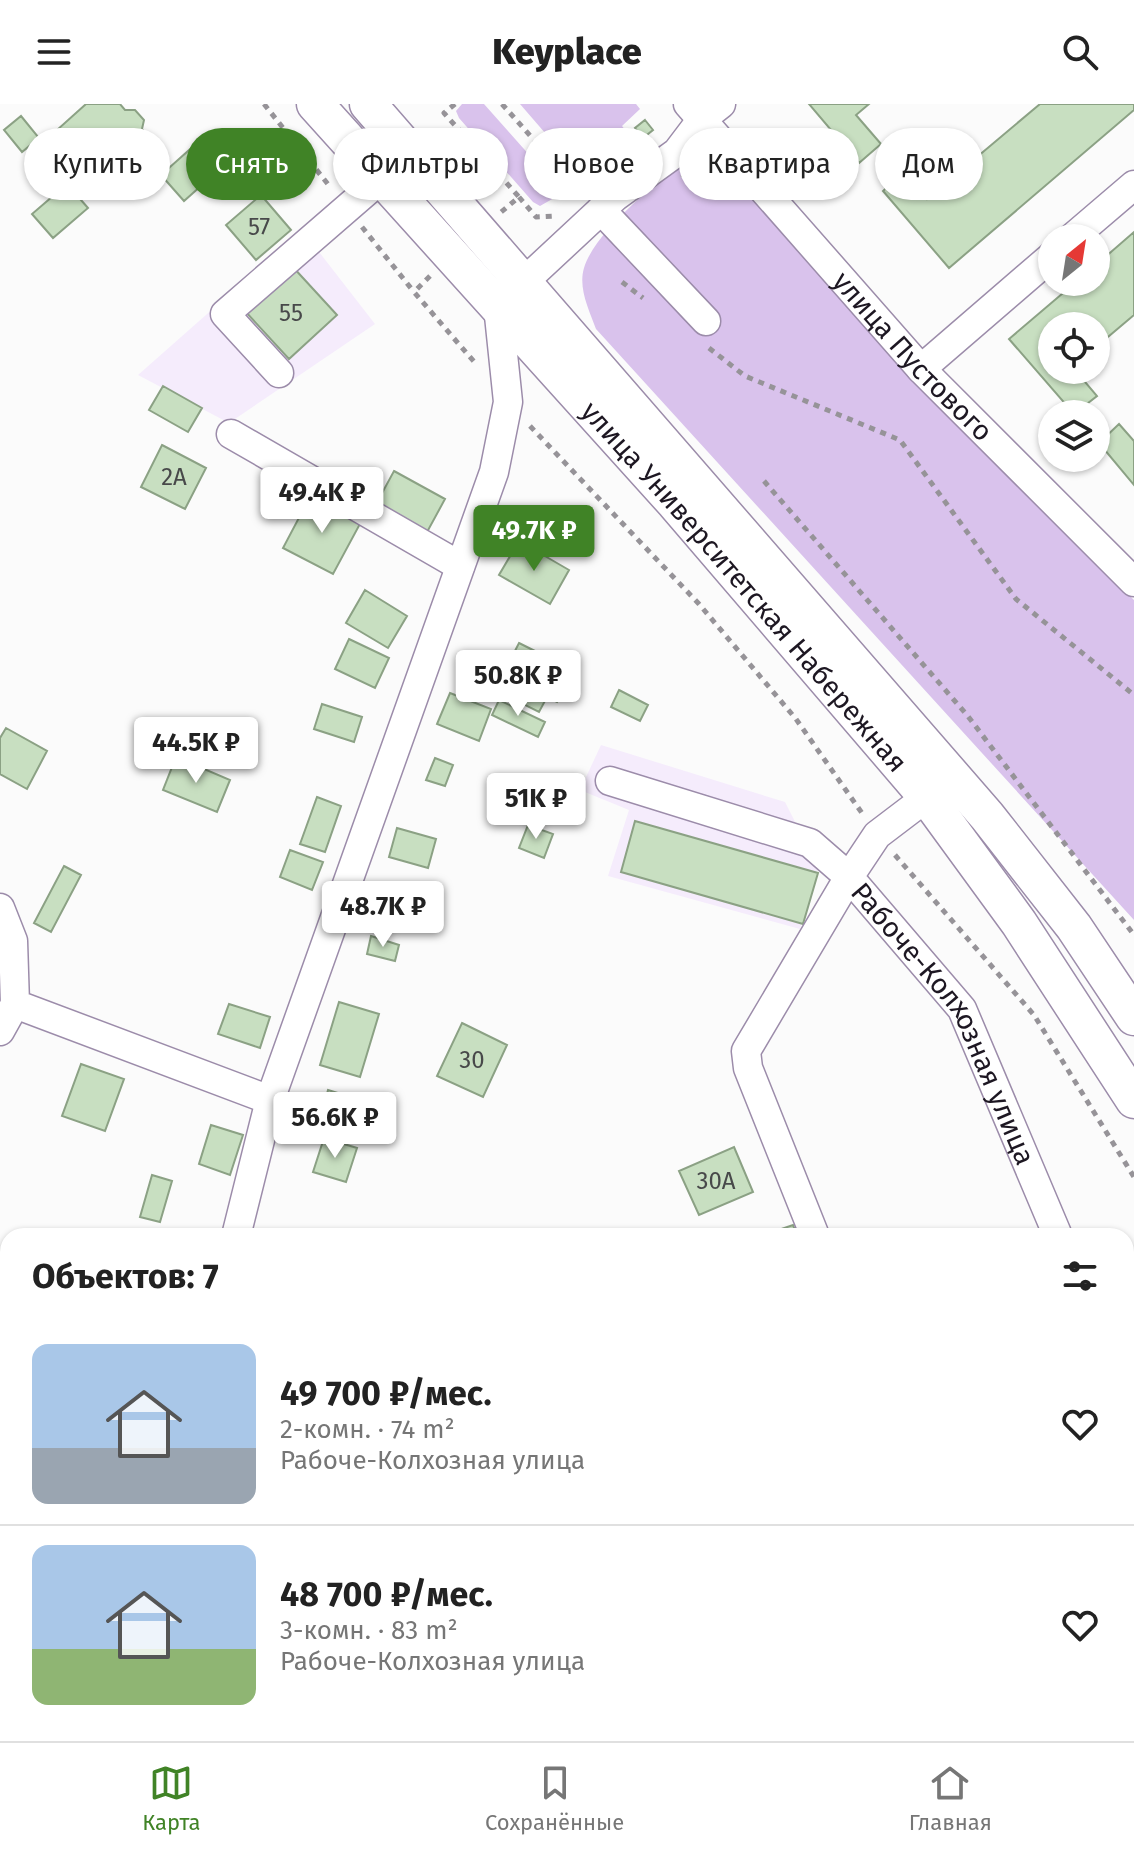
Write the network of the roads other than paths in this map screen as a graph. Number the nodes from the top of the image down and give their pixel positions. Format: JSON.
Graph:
{"nodes":[{"id":1,"x":315,"y":104,"type":"edge"},
{"id":2,"x":368,"y":104,"type":"edge"},
{"id":3,"x":704,"y":109,"type":"edge"},
{"id":4,"x":337,"y":128,"type":"edge"},
{"id":5,"x":1134,"y":185,"type":"edge"},
{"id":6,"x":357,"y":200,"type":"edge"},
{"id":7,"x":406,"y":200,"type":"edge"},
{"id":8,"x":600,"y":202,"type":"junction"},
{"id":9,"x":1088,"y":224,"type":"edge"},
{"id":10,"x":1038,"y":268,"type":"edge"},
{"id":11,"x":510,"y":294,"type":"junction"},
{"id":12,"x":707,"y":334,"type":"road end"},
{"id":13,"x":921,"y":369,"type":"junction"},
{"id":14,"x":279,"y":373,"type":"dead end"},
{"id":15,"x":231,"y":434,"type":"dead end"},
{"id":16,"x":460,"y":566,"type":"junction"},
{"id":17,"x":1134,"y":582,"type":"edge"},
{"id":18,"x":610,"y":781,"type":"dead end"},
{"id":19,"x":927,"y":797,"type":"junction"},
{"id":20,"x":849,"y":877,"type":"junction"},
{"id":21,"x":0,"y":908,"type":"edge"},
{"id":22,"x":15,"y":1004,"type":"junction"},
{"id":23,"x":1134,"y":1017,"type":"edge"},
{"id":24,"x":0,"y":1031,"type":"edge"},
{"id":25,"x":270,"y":1100,"type":"junction"},
{"id":26,"x":1134,"y":1100,"type":"edge"},
{"id":27,"x":238,"y":1228,"type":"edge"},
{"id":28,"x":812,"y":1228,"type":"edge"},
{"id":29,"x":1055,"y":1228,"type":"edge"}],
"edges":[{"from":1,"to":4,"type":"main road","name":"улица Университетская Набережная"},
{"from":2,"to":11,"type":"main road","name":"улица Университетская Набережная"},
{"from":3,"to":8,"type":"street"},
{"from":3,"to":13,"type":"street","name":"улица Пустового"},
{"from":5,"to":9,"type":"street"},
{"from":6,"to":14,"type":"street"},
{"from":7,"to":11,"type":"main road","name":"улица Университетская Набережная"},
{"from":8,"to":11,"type":"street"},
{"from":8,"to":12,"type":"street"},
{"from":10,"to":13,"type":"street"},
{"from":11,"to":16,"type":"street"},
{"from":11,"to":19,"type":"main road","name":"улица Университетская Набережная"},
{"from":11,"to":23,"type":"main road","name":"улица Университетская Набережная"},
{"from":13,"to":17,"type":"street","name":"улица Пустового"},
{"from":15,"to":16,"type":"street"},
{"from":16,"to":25,"type":"street"},
{"from":18,"to":20,"type":"street"},
{"from":19,"to":20,"type":"street","name":"Рабоче-Колхозная улица"},
{"from":19,"to":26,"type":"main road","name":"улица Университетская Набережная"},
{"from":20,"to":28,"type":"street"},
{"from":20,"to":29,"type":"street","name":"Рабоче-Колхозная улица"},
{"from":21,"to":22,"type":"street"},
{"from":22,"to":24,"type":"street"},
{"from":22,"to":25,"type":"street"},
{"from":25,"to":27,"type":"street"}]}
